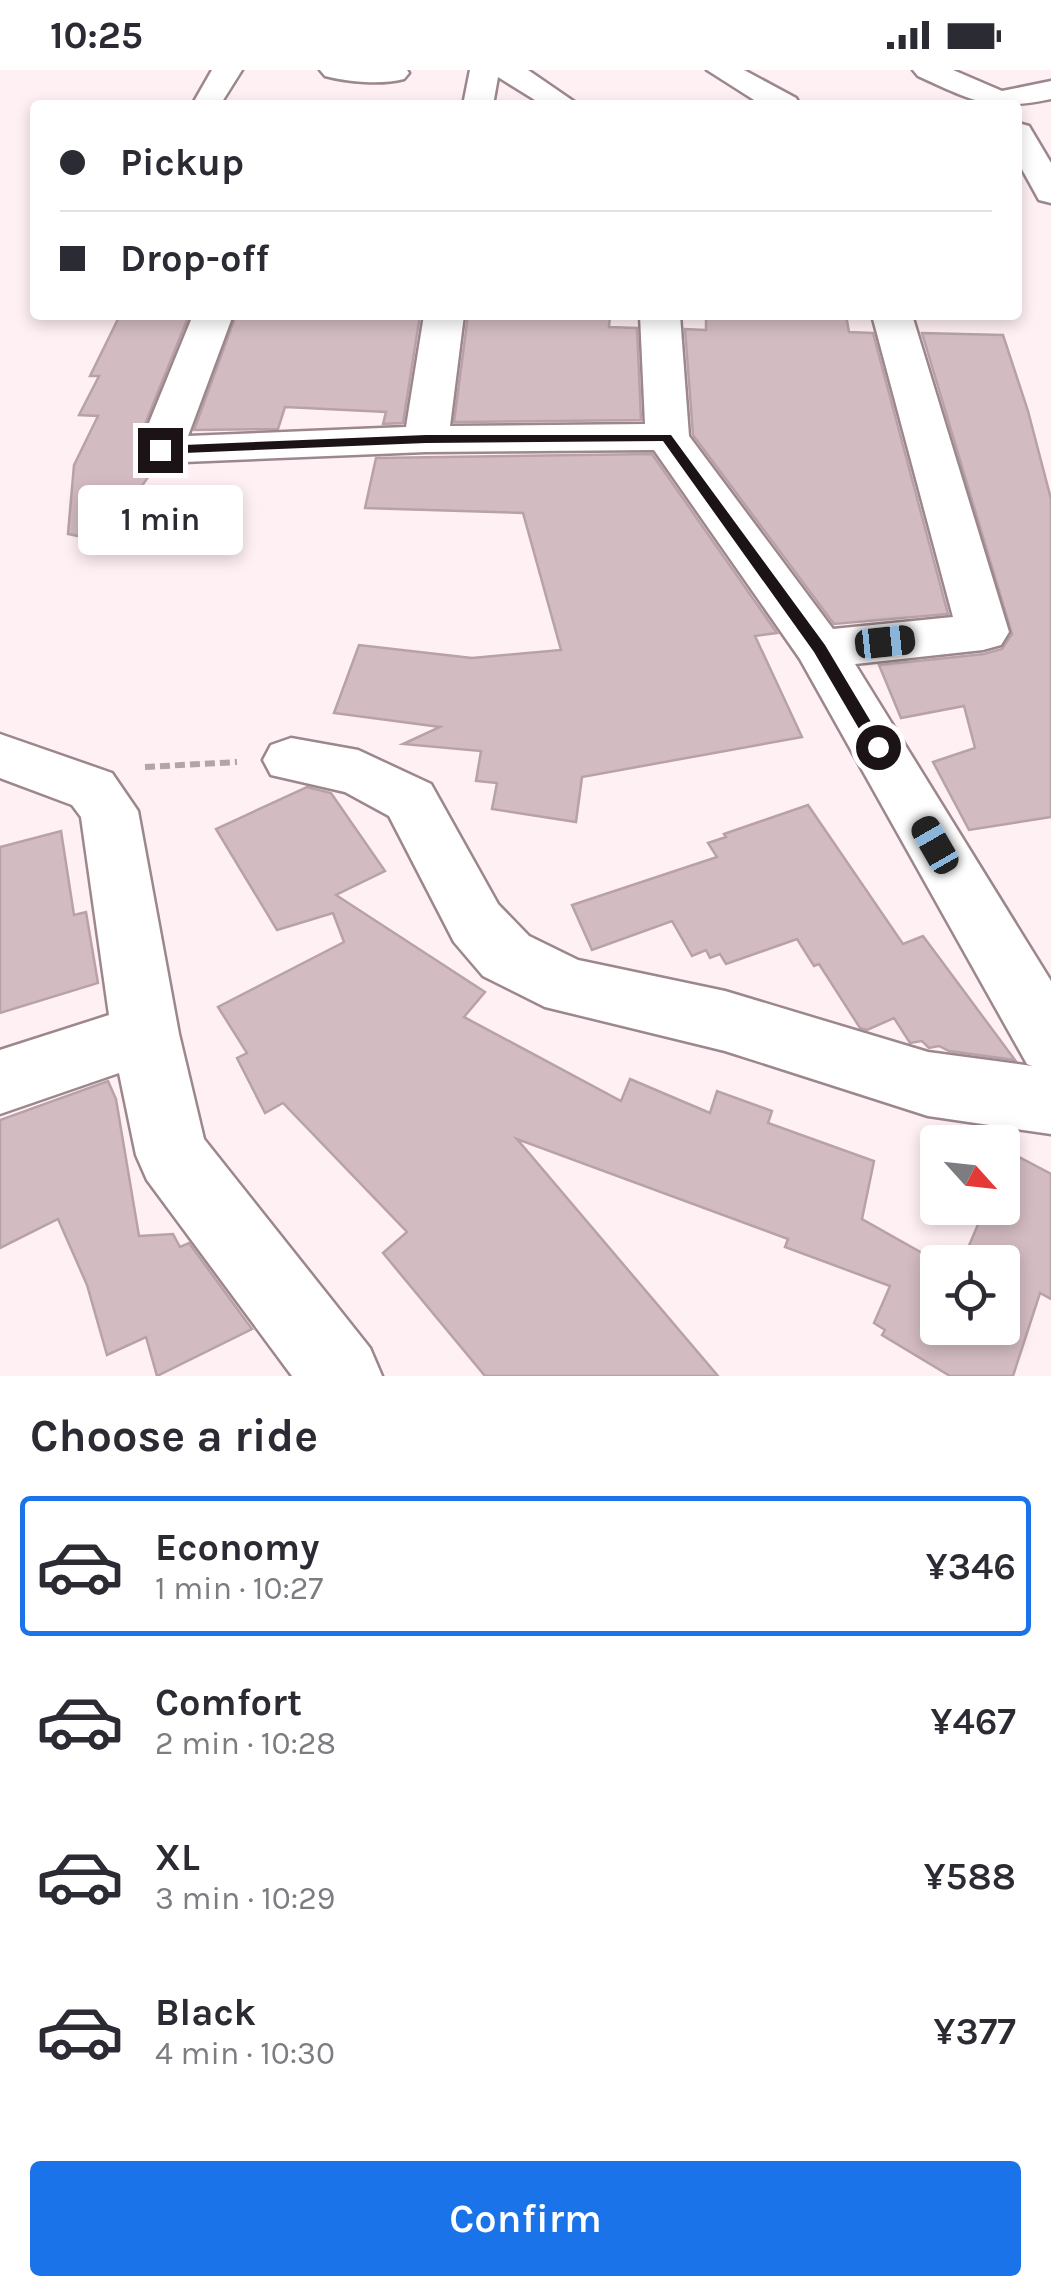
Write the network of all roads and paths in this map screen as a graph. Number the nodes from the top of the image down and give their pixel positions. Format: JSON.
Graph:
{"nodes":[{"id":1,"x":227,"y":70,"type":"edge"},
{"id":2,"x":336,"y":70,"type":"edge"},
{"id":3,"x":485,"y":70,"type":"edge"},
{"id":4,"x":508,"y":70,"type":"edge"},
{"id":5,"x":722,"y":70,"type":"edge"},
{"id":6,"x":928,"y":70,"type":"edge"},
{"id":7,"x":394,"y":73,"type":"dead end"},
{"id":8,"x":1051,"y":90,"type":"edge"},
{"id":9,"x":208,"y":100,"type":"edge"},
{"id":10,"x":479,"y":100,"type":"edge"},
{"id":11,"x":556,"y":100,"type":"edge"},
{"id":12,"x":776,"y":100,"type":"edge"},
{"id":13,"x":993,"y":100,"type":"edge"},
{"id":14,"x":1012,"y":100,"type":"edge"},
{"id":15,"x":1022,"y":141,"type":"edge"},
{"id":16,"x":1051,"y":193,"type":"edge"},
{"id":17,"x":211,"y":320,"type":"edge"},
{"id":18,"x":443,"y":320,"type":"edge"},
{"id":19,"x":660,"y":320,"type":"edge"},
{"id":20,"x":893,"y":320,"type":"edge"},
{"id":21,"x":666,"y":438,"type":"junction"},
{"id":22,"x":426,"y":439,"type":"junction"},
{"id":23,"x":820,"y":648,"type":"junction"},
{"id":24,"x":0,"y":755,"type":"edge"},
{"id":25,"x":291,"y":760,"type":"dead end"},
{"id":26,"x":144,"y":1034,"type":"junction"},
{"id":27,"x":1051,"y":1042,"type":"edge"},
{"id":28,"x":0,"y":1082,"type":"edge"},
{"id":29,"x":1051,"y":1101,"type":"edge"},
{"id":30,"x":342,"y":1376,"type":"edge"}],
"edges":[{"from":1,"to":9,"type":"street"},
{"from":2,"to":7,"type":"street"},
{"from":3,"to":10,"type":"street"},
{"from":4,"to":11,"type":"street"},
{"from":5,"to":12,"type":"street"},
{"from":6,"to":13,"type":"street"},
{"from":8,"to":14,"type":"street"},
{"from":15,"to":16,"type":"street"},
{"from":17,"to":22,"type":"street"},
{"from":18,"to":22,"type":"street"},
{"from":19,"to":21,"type":"street"},
{"from":20,"to":23,"type":"street"},
{"from":21,"to":22,"type":"street"},
{"from":21,"to":23,"type":"street"},
{"from":23,"to":27,"type":"street"},
{"from":24,"to":26,"type":"street"},
{"from":25,"to":29,"type":"street"},
{"from":26,"to":28,"type":"street"},
{"from":26,"to":30,"type":"street"}]}
